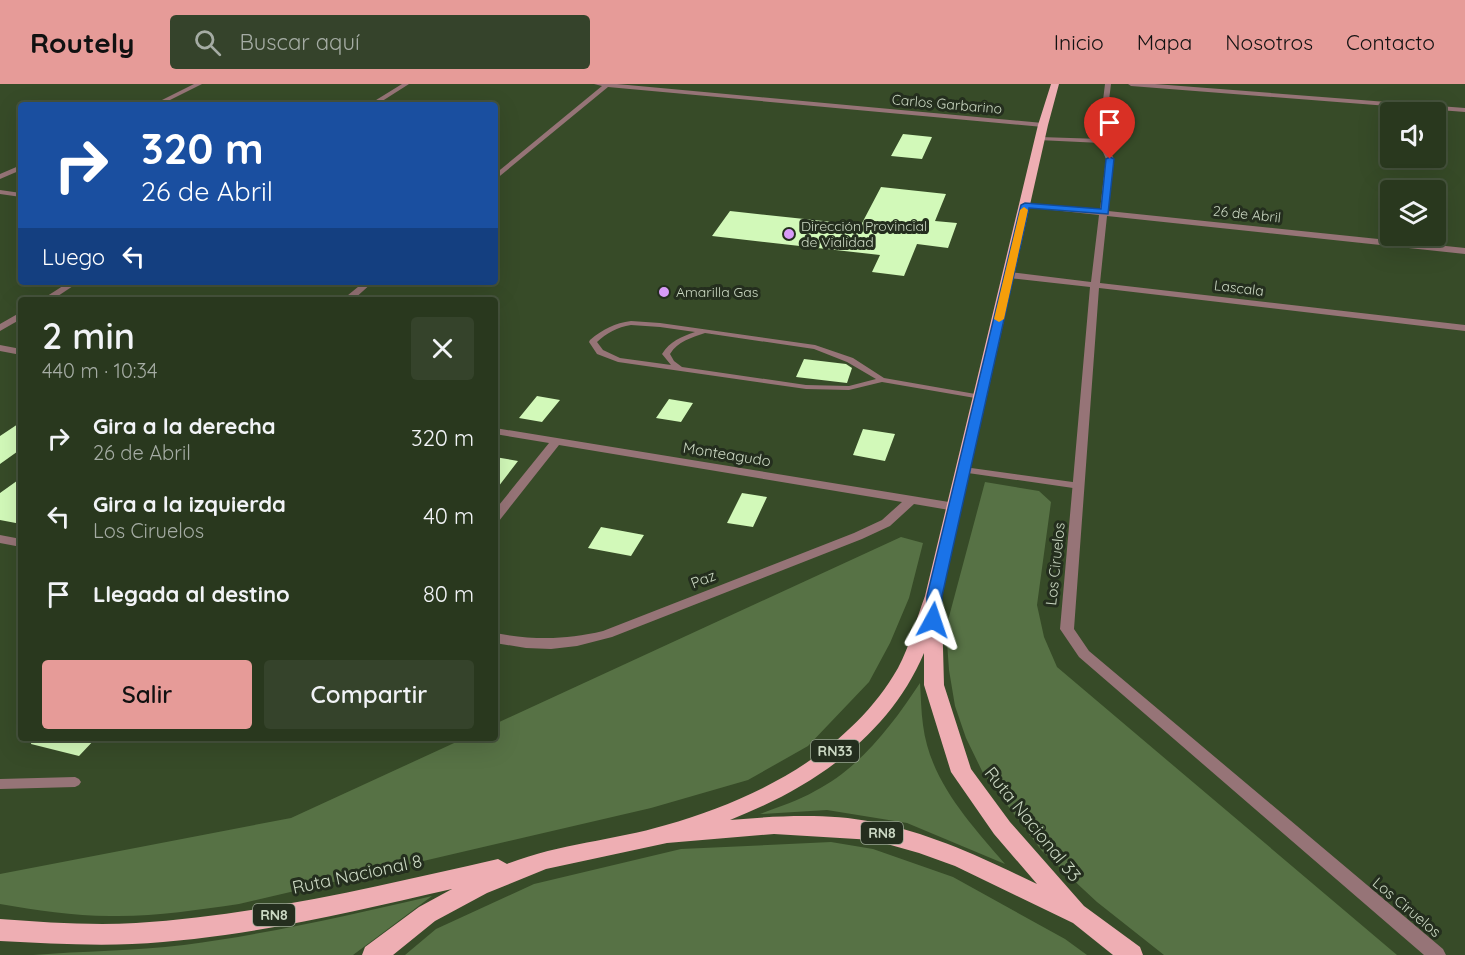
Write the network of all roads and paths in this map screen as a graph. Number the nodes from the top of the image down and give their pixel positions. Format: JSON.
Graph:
{"nodes":[{"id":1,"x":199,"y":84,"type":"edge"},
{"id":2,"x":406,"y":84,"type":"edge"},
{"id":3,"x":597,"y":84,"type":"edge"},
{"id":4,"x":607,"y":84,"type":"edge"},
{"id":5,"x":1055,"y":84,"type":"edge"},
{"id":6,"x":1108,"y":84,"type":"edge"},
{"id":7,"x":1131,"y":84,"type":"edge"},
{"id":8,"x":161,"y":102,"type":"edge"},
{"id":9,"x":376,"y":102,"type":"edge"},
{"id":10,"x":1465,"y":111,"type":"edge"},
{"id":11,"x":1043,"y":125,"type":"junction"},
{"id":12,"x":1040,"y":139,"type":"junction"},
{"id":13,"x":1101,"y":141,"type":"junction"},
{"id":14,"x":18,"y":168,"type":"edge"},
{"id":15,"x":498,"y":175,"type":"edge"},
{"id":16,"x":0,"y":177,"type":"edge"},
{"id":17,"x":0,"y":192,"type":"edge"},
{"id":18,"x":18,"y":195,"type":"edge"},
{"id":19,"x":1025,"y":205,"type":"junction"},
{"id":20,"x":1105,"y":213,"type":"junction"},
{"id":21,"x":1465,"y":251,"type":"edge"},
{"id":22,"x":1009,"y":275,"type":"junction"},
{"id":23,"x":1095,"y":284,"type":"junction"},
{"id":24,"x":70,"y":285,"type":"edge"},
{"id":25,"x":365,"y":285,"type":"edge"},
{"id":26,"x":51,"y":297,"type":"edge"},
{"id":27,"x":351,"y":297,"type":"edge"},
{"id":28,"x":18,"y":317,"type":"edge"},
{"id":29,"x":0,"y":328,"type":"edge"},
{"id":30,"x":1465,"y":328,"type":"edge"},
{"id":31,"x":705,"y":332,"type":"junction"},
{"id":32,"x":0,"y":348,"type":"edge"},
{"id":33,"x":18,"y":351,"type":"edge"},
{"id":34,"x":681,"y":369,"type":"junction"},
{"id":35,"x":882,"y":381,"type":"junction"},
{"id":36,"x":981,"y":397,"type":"junction"},
{"id":37,"x":498,"y":431,"type":"edge"},
{"id":38,"x":556,"y":441,"type":"junction"},
{"id":39,"x":964,"y":470,"type":"junction"},
{"id":40,"x":1080,"y":486,"type":"junction"},
{"id":41,"x":911,"y":500,"type":"junction"},
{"id":42,"x":955,"y":507,"type":"junction"},
{"id":43,"x":498,"y":514,"type":"edge"},
{"id":44,"x":0,"y":539,"type":"edge"},
{"id":45,"x":18,"y":542,"type":"edge"},
{"id":46,"x":934,"y":596,"type":"junction"},
{"id":47,"x":498,"y":639,"type":"edge"},
{"id":48,"x":75,"y":782,"type":"dead end"},
{"id":49,"x":0,"y":784,"type":"edge"},
{"id":50,"x":667,"y":834,"type":"junction"},
{"id":51,"x":543,"y":860,"type":"junction"},
{"id":52,"x":1081,"y":916,"type":"junction"},
{"id":53,"x":0,"y":930,"type":"edge"},
{"id":54,"x":374,"y":955,"type":"edge"},
{"id":55,"x":1131,"y":955,"type":"edge"},
{"id":56,"x":1437,"y":955,"type":"edge"}],
"edges":[{"from":1,"to":8,"type":"street"},
{"from":2,"to":9,"type":"street"},
{"from":3,"to":4,"type":"street","name":"Carlos Garbarino"},
{"from":4,"to":11,"type":"street","name":"Carlos Garbarino"},
{"from":4,"to":15,"type":"street"},
{"from":5,"to":11,"type":"highway","number":"RN33"},
{"from":6,"to":13,"type":"street","name":"Los Ciruelos"},
{"from":7,"to":10,"type":"street"},
{"from":11,"to":12,"type":"highway","number":"RN33"},
{"from":12,"to":13,"type":"lane"},
{"from":12,"to":19,"type":"highway","number":"RN33"},
{"from":13,"to":20,"type":"street","name":"Los Ciruelos"},
{"from":14,"to":16,"type":"street"},
{"from":17,"to":18,"type":"street"},
{"from":19,"to":20,"type":"street","name":"26 de Abril"},
{"from":19,"to":22,"type":"highway","number":"RN33"},
{"from":20,"to":21,"type":"street","name":"26 de Abril"},
{"from":20,"to":23,"type":"street","name":"Los Ciruelos"},
{"from":22,"to":23,"type":"street","name":"Lascala"},
{"from":22,"to":36,"type":"highway","number":"RN33"},
{"from":23,"to":30,"type":"street","name":"Lascala"},
{"from":23,"to":40,"type":"street","name":"Los Ciruelos"},
{"from":24,"to":26,"type":"street"},
{"from":25,"to":27,"type":"street"},
{"from":28,"to":29,"type":"street"},
{"from":31,"to":34,"type":"lane"},
{"from":31,"to":34,"type":"lane"},
{"from":31,"to":35,"type":"lane"},
{"from":32,"to":33,"type":"street"},
{"from":34,"to":35,"type":"lane"},
{"from":35,"to":36,"type":"lane"},
{"from":36,"to":39,"type":"highway","number":"RN33"},
{"from":37,"to":38,"type":"street","name":"Monteagudo"},
{"from":38,"to":41,"type":"street","name":"Monteagudo"},
{"from":38,"to":43,"type":"street"},
{"from":39,"to":40,"type":"lane"},
{"from":39,"to":42,"type":"highway","number":"RN33"},
{"from":40,"to":56,"type":"street","name":"Los Ciruelos"},
{"from":41,"to":42,"type":"street","name":"Monteagudo"},
{"from":41,"to":47,"type":"street","name":"Paz"},
{"from":42,"to":46,"type":"highway","number":"RN33"},
{"from":44,"to":45,"type":"street"},
{"from":46,"to":50,"type":"highway","number":"RN33"},
{"from":46,"to":52,"type":"highway","name":"Ruta Nacional 33","number":"RN33"},
{"from":48,"to":49,"type":"lane"},
{"from":50,"to":51,"type":"highway","number":"RN8"},
{"from":50,"to":52,"type":"highway","number":"RN8"},
{"from":51,"to":53,"type":"highway","name":"Ruta Nacional 8","number":"RN8"},
{"from":51,"to":54,"type":"highway","number":"RN8"},
{"from":52,"to":55,"type":"highway","number":"RN8"}]}
